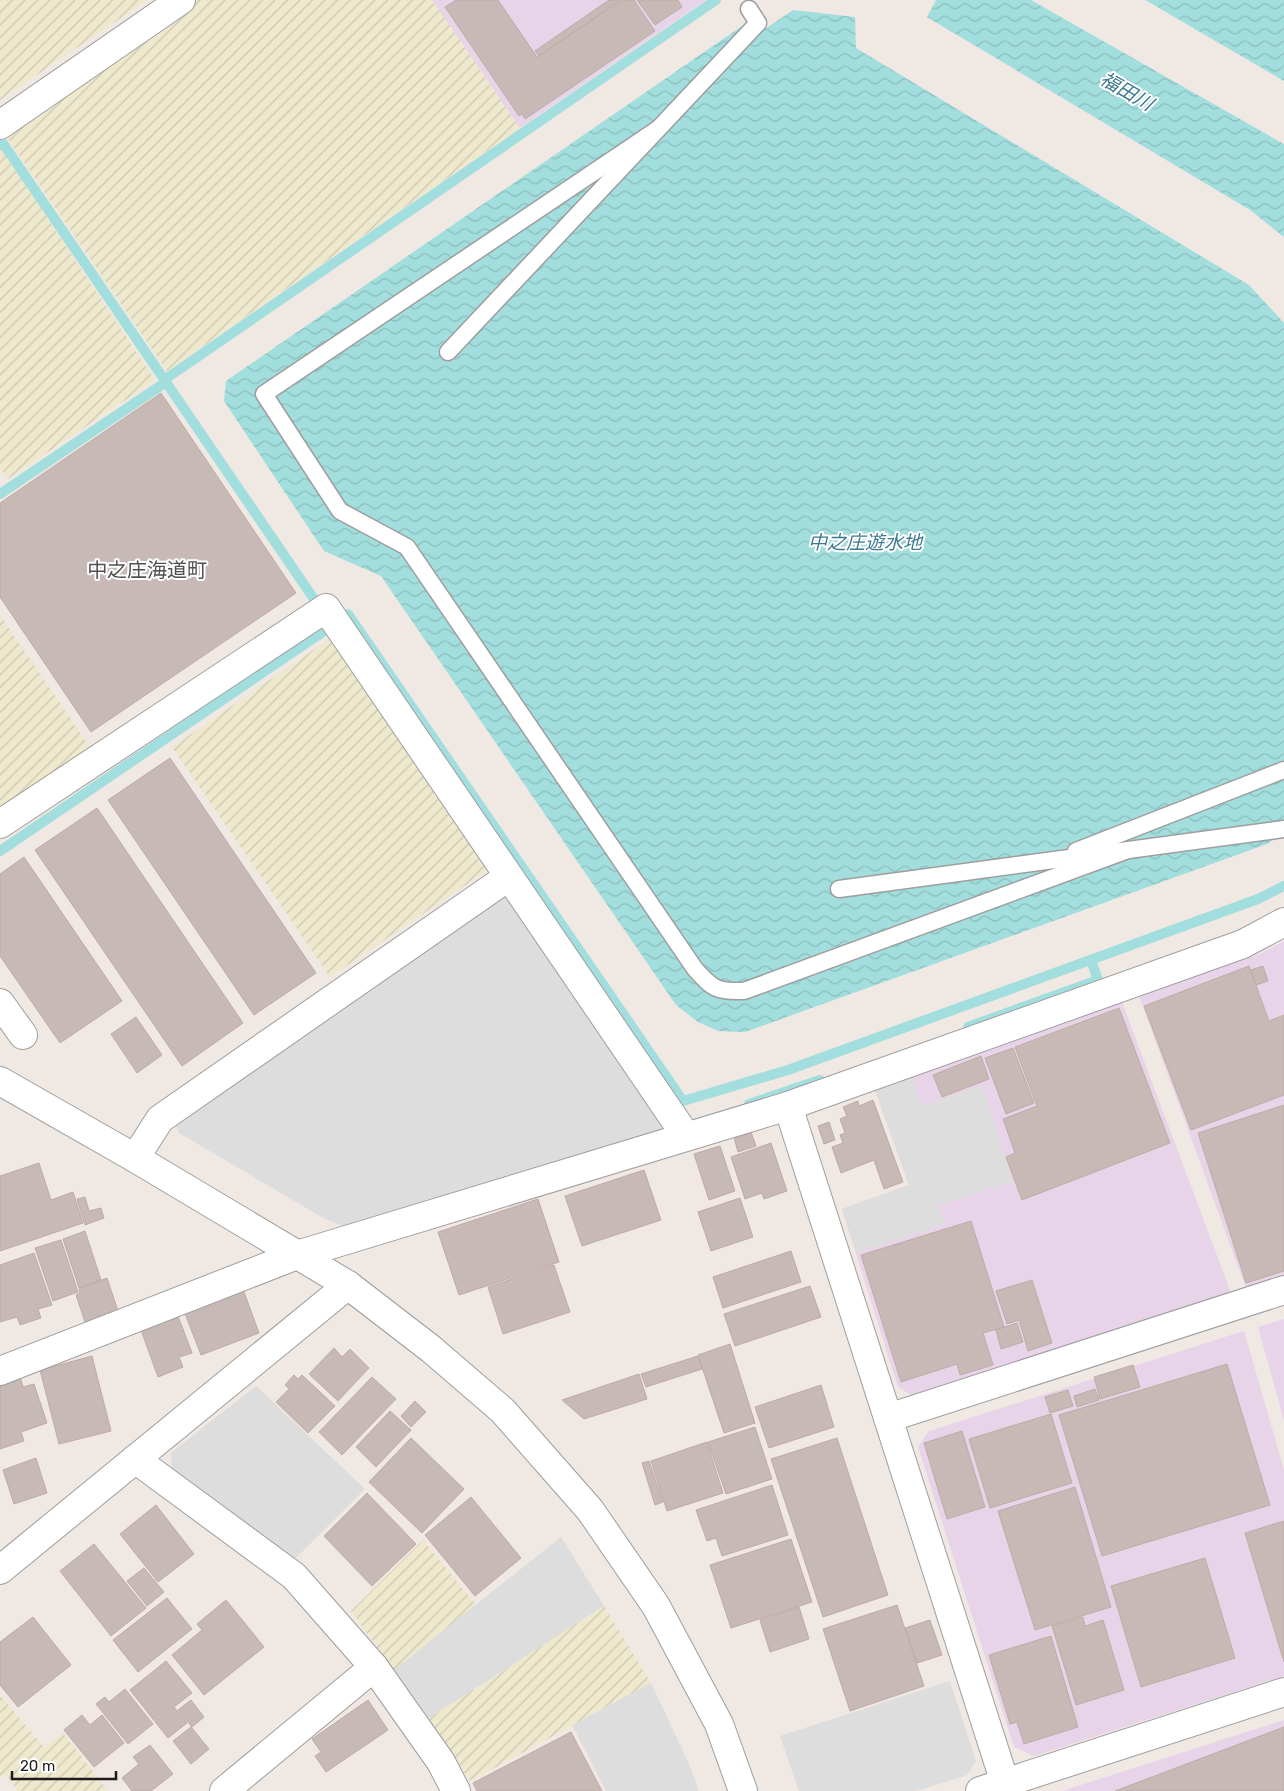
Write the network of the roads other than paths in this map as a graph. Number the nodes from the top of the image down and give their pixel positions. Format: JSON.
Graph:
{"nodes":[{"id":1,"x":181,"y":0,"type":"edge"},
{"id":2,"x":749,"y":10,"type":"dead end"},
{"id":3,"x":0,"y":125,"type":"edge"},
{"id":4,"x":658,"y":129,"type":"junction"},
{"id":5,"x":448,"y":352,"type":"dead end"},
{"id":6,"x":1284,"y":770,"type":"edge"},
{"id":7,"x":0,"y":824,"type":"edge"},
{"id":8,"x":1284,"y":829,"type":"edge"},
{"id":9,"x":1128,"y":850,"type":"junction"},
{"id":10,"x":1050,"y":861,"type":"junction"},
{"id":11,"x":508,"y":877,"type":"junction"},
{"id":12,"x":839,"y":889,"type":"dead end"},
{"id":13,"x":1284,"y":922,"type":"edge"},
{"id":14,"x":0,"y":1003,"type":"edge"},
{"id":15,"x":23,"y":1035,"type":"dead end"},
{"id":16,"x":0,"y":1081,"type":"edge"},
{"id":17,"x":788,"y":1106,"type":"junction"},
{"id":18,"x":686,"y":1136,"type":"junction"},
{"id":19,"x":135,"y":1158,"type":"junction"},
{"id":20,"x":297,"y":1255,"type":"junction"},
{"id":21,"x":348,"y":1285,"type":"junction"},
{"id":22,"x":1284,"y":1290,"type":"edge"},
{"id":23,"x":0,"y":1371,"type":"edge"},
{"id":24,"x":888,"y":1418,"type":"junction"},
{"id":25,"x":135,"y":1459,"type":"junction"},
{"id":26,"x":0,"y":1570,"type":"edge"},
{"id":27,"x":374,"y":1667,"type":"junction"},
{"id":28,"x":1284,"y":1692,"type":"edge"},
{"id":29,"x":1005,"y":1783,"type":"junction"},
{"id":30,"x":224,"y":1791,"type":"edge"},
{"id":31,"x":456,"y":1791,"type":"edge"},
{"id":32,"x":743,"y":1791,"type":"edge"},
{"id":33,"x":980,"y":1791,"type":"edge"}],
"edges":[{"from":1,"to":3,"type":"street"},
{"from":2,"to":4,"type":"lane"},
{"from":4,"to":5,"type":"lane"},
{"from":4,"to":9,"type":"lane"},
{"from":6,"to":10,"type":"lane"},
{"from":7,"to":11,"type":"street"},
{"from":8,"to":9,"type":"lane"},
{"from":9,"to":10,"type":"lane"},
{"from":10,"to":12,"type":"lane"},
{"from":11,"to":18,"type":"street"},
{"from":11,"to":19,"type":"street"},
{"from":13,"to":17,"type":"street"},
{"from":14,"to":15,"type":"street"},
{"from":16,"to":19,"type":"street"},
{"from":17,"to":18,"type":"street"},
{"from":17,"to":24,"type":"street"},
{"from":18,"to":20,"type":"street"},
{"from":19,"to":20,"type":"street"},
{"from":20,"to":21,"type":"street"},
{"from":20,"to":23,"type":"street"},
{"from":21,"to":25,"type":"street"},
{"from":21,"to":32,"type":"street"},
{"from":22,"to":24,"type":"street"},
{"from":24,"to":29,"type":"street"},
{"from":25,"to":26,"type":"street"},
{"from":25,"to":27,"type":"street"},
{"from":27,"to":30,"type":"street"},
{"from":27,"to":31,"type":"street"},
{"from":28,"to":29,"type":"street"},
{"from":29,"to":33,"type":"street"}]}
